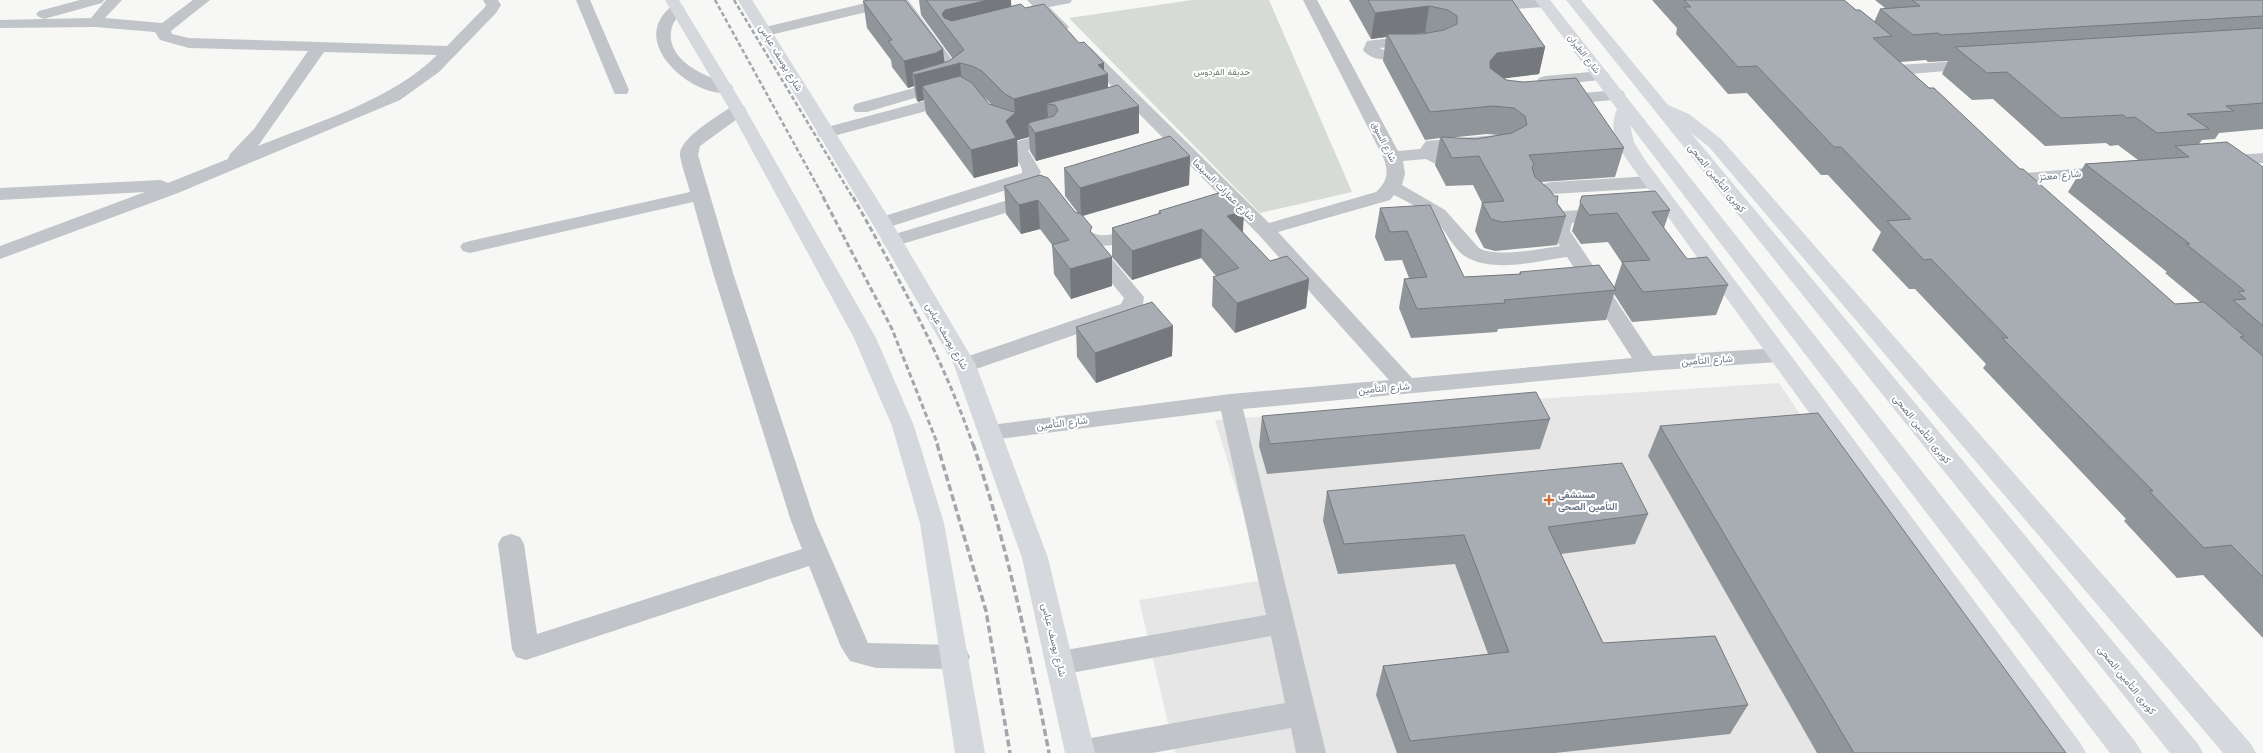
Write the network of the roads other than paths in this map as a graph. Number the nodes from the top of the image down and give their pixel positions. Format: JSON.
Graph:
{"nodes":[{"id":1,"x":97,"y":0,"type":"edge"},
{"id":2,"x":115,"y":0,"type":"edge"},
{"id":3,"x":203,"y":0,"type":"edge"},
{"id":4,"x":490,"y":0,"type":"edge"},
{"id":5,"x":583,"y":0,"type":"edge"},
{"id":6,"x":745,"y":0,"type":"edge"},
{"id":7,"x":899,"y":0,"type":"edge"},
{"id":8,"x":1065,"y":0,"type":"edge"},
{"id":9,"x":1310,"y":0,"type":"edge"},
{"id":10,"x":1573,"y":0,"type":"edge"},
{"id":11,"x":1543,"y":1,"type":"edge"},
{"id":12,"x":674,"y":4,"type":"edge"},
{"id":13,"x":1474,"y":7,"type":"edge"},
{"id":14,"x":1040,"y":11,"type":"edge"},
{"id":15,"x":95,"y":22,"type":"junction"},
{"id":16,"x":2,"y":25,"type":"edge"},
{"id":17,"x":165,"y":28,"type":"junction"},
{"id":18,"x":766,"y":31,"type":"junction"},
{"id":19,"x":319,"y":48,"type":"junction"},
{"id":20,"x":452,"y":51,"type":"junction"},
{"id":21,"x":1986,"y":64,"type":"edge"},
{"id":22,"x":1602,"y":76,"type":"junction"},
{"id":23,"x":1528,"y":82,"type":"edge"},
{"id":24,"x":1917,"y":85,"type":"edge"},
{"id":25,"x":725,"y":88,"type":"junction"},
{"id":26,"x":621,"y":90,"type":"dead end"},
{"id":27,"x":971,"y":97,"type":"edge"},
{"id":28,"x":1548,"y":101,"type":"edge"},
{"id":29,"x":1621,"y":102,"type":"junction"},
{"id":30,"x":1657,"y":105,"type":"junction"},
{"id":31,"x":738,"y":110,"type":"junction"},
{"id":32,"x":822,"y":127,"type":"junction"},
{"id":33,"x":1012,"y":132,"type":"edge"},
{"id":34,"x":1430,"y":153,"type":"dead end"},
{"id":35,"x":1392,"y":157,"type":"junction"},
{"id":36,"x":2263,"y":158,"type":"edge"},
{"id":37,"x":224,"y":167,"type":"junction"},
{"id":38,"x":2129,"y":169,"type":"edge"},
{"id":39,"x":2240,"y":178,"type":"edge"},
{"id":40,"x":1652,"y":182,"type":"junction"},
{"id":41,"x":182,"y":185,"type":"junction"},
{"id":42,"x":1392,"y":187,"type":"junction"},
{"id":43,"x":0,"y":194,"type":"edge"},
{"id":44,"x":2043,"y":194,"type":"edge"},
{"id":45,"x":700,"y":195,"type":"junction"},
{"id":46,"x":1237,"y":203,"type":"junction"},
{"id":47,"x":1215,"y":210,"type":"edge"},
{"id":48,"x":1672,"y":210,"type":"junction"},
{"id":49,"x":1650,"y":212,"type":"edge"},
{"id":50,"x":1620,"y":214,"type":"edge"},
{"id":51,"x":1568,"y":218,"type":"junction"},
{"id":52,"x":1155,"y":228,"type":"edge"},
{"id":53,"x":1265,"y":230,"type":"junction"},
{"id":54,"x":887,"y":232,"type":"junction"},
{"id":55,"x":470,"y":247,"type":"dead end"},
{"id":56,"x":1571,"y":250,"type":"junction"},
{"id":57,"x":0,"y":253,"type":"edge"},
{"id":58,"x":1102,"y":259,"type":"edge"},
{"id":59,"x":1493,"y":259,"type":"junction"},
{"id":60,"x":1504,"y":276,"type":"edge"},
{"id":61,"x":1592,"y":282,"type":"junction"},
{"id":62,"x":1569,"y":284,"type":"edge"},
{"id":63,"x":1778,"y":355,"type":"junction"},
{"id":64,"x":1647,"y":364,"type":"junction"},
{"id":65,"x":965,"y":365,"type":"junction"},
{"id":66,"x":1407,"y":386,"type":"junction"},
{"id":67,"x":1230,"y":402,"type":"junction"},
{"id":68,"x":991,"y":432,"type":"junction"},
{"id":69,"x":512,"y":544,"type":"dead end"},
{"id":70,"x":816,"y":554,"type":"junction"},
{"id":71,"x":1281,"y":623,"type":"junction"},
{"id":72,"x":956,"y":657,"type":"junction"},
{"id":73,"x":1060,"y":663,"type":"junction"},
{"id":74,"x":1302,"y":713,"type":"junction"},
{"id":75,"x":970,"y":753,"type":"edge"},
{"id":76,"x":1080,"y":753,"type":"edge"},
{"id":77,"x":1311,"y":753,"type":"edge"},
{"id":78,"x":2071,"y":753,"type":"edge"},
{"id":79,"x":2127,"y":753,"type":"edge"},
{"id":80,"x":2188,"y":753,"type":"edge"},
{"id":81,"x":2241,"y":753,"type":"edge"}],
"edges":[{"from":1,"to":16,"type":"street"},
{"from":2,"to":15,"type":"street"},
{"from":3,"to":17,"type":"street"},
{"from":4,"to":20,"type":"street"},
{"from":5,"to":26,"type":"street"},
{"from":6,"to":18,"type":"main road","name":"شارع يوسف عباس"},
{"from":7,"to":18,"type":"street"},
{"from":7,"to":32,"type":"street"},
{"from":8,"to":14,"type":"street"},
{"from":9,"to":35,"type":"street","name":"شارع السوق"},
{"from":10,"to":30,"type":"main road"},
{"from":11,"to":13,"type":"street"},
{"from":11,"to":22,"type":"main road","name":"شارع الطيران"},
{"from":12,"to":25,"type":"main road"},
{"from":12,"to":25,"type":"street"},
{"from":14,"to":46,"type":"street","name":"شارع عمارات السينما"},
{"from":15,"to":16,"type":"street"},
{"from":15,"to":17,"type":"street"},
{"from":17,"to":19,"type":"street"},
{"from":18,"to":32,"type":"main road","name":"شارع يوسف عباس"},
{"from":19,"to":20,"type":"street"},
{"from":19,"to":37,"type":"street"},
{"from":20,"to":37,"type":"street"},
{"from":21,"to":24,"type":"street"},
{"from":22,"to":23,"type":"street"},
{"from":22,"to":29,"type":"main road","name":"شارع الطيران"},
{"from":25,"to":31,"type":"main road"},
{"from":27,"to":32,"type":"street"},
{"from":28,"to":29,"type":"street"},
{"from":29,"to":40,"type":"main road"},
{"from":29,"to":79,"type":"main road"},
{"from":30,"to":80,"type":"main road","name":"كوبرى التأمين الصحى"},
{"from":30,"to":81,"type":"main road"},
{"from":31,"to":45,"type":"street"},
{"from":31,"to":72,"type":"main road"},
{"from":32,"to":54,"type":"main road","name":"شارع يوسف عباس"},
{"from":33,"to":54,"type":"street"},
{"from":34,"to":35,"type":"street"},
{"from":35,"to":42,"type":"street","name":"شارع السوق"},
{"from":36,"to":39,"type":"street"},
{"from":37,"to":41,"type":"street"},
{"from":38,"to":44,"type":"street","name":"شارع معتز"},
{"from":40,"to":48,"type":"main road"},
{"from":40,"to":51,"type":"street"},
{"from":41,"to":43,"type":"street"},
{"from":41,"to":57,"type":"street"},
{"from":42,"to":53,"type":"street"},
{"from":42,"to":59,"type":"street"},
{"from":45,"to":55,"type":"street"},
{"from":45,"to":70,"type":"street"},
{"from":46,"to":47,"type":"street"},
{"from":46,"to":53,"type":"street","name":"شارع عمارات السينما"},
{"from":48,"to":49,"type":"street"},
{"from":48,"to":63,"type":"main road"},
{"from":50,"to":51,"type":"street"},
{"from":51,"to":56,"type":"street"},
{"from":52,"to":54,"type":"street"},
{"from":53,"to":66,"type":"street","name":"شارع عمارات السينما"},
{"from":54,"to":65,"type":"main road","name":"شارع يوسف عباس"},
{"from":56,"to":59,"type":"street"},
{"from":56,"to":61,"type":"street"},
{"from":58,"to":65,"type":"street"},
{"from":59,"to":60,"type":"street"},
{"from":61,"to":62,"type":"street"},
{"from":61,"to":64,"type":"street"},
{"from":63,"to":64,"type":"street","name":"شارع التأمين"},
{"from":63,"to":78,"type":"main road"},
{"from":64,"to":66,"type":"street","name":"شارع التأمين"},
{"from":65,"to":68,"type":"main road","name":"شارع يوسف عباس"},
{"from":66,"to":67,"type":"street","name":"شارع التأمين"},
{"from":67,"to":68,"type":"street","name":"شارع التأمين"},
{"from":67,"to":71,"type":"street"},
{"from":68,"to":73,"type":"main road","name":"شارع يوسف عباس"},
{"from":69,"to":70,"type":"street"},
{"from":70,"to":72,"type":"street"},
{"from":71,"to":73,"type":"street"},
{"from":71,"to":74,"type":"street"},
{"from":72,"to":75,"type":"main road"},
{"from":73,"to":76,"type":"main road","name":"شارع يوسف عباس"},
{"from":74,"to":76,"type":"street"},
{"from":74,"to":77,"type":"street"}]}
